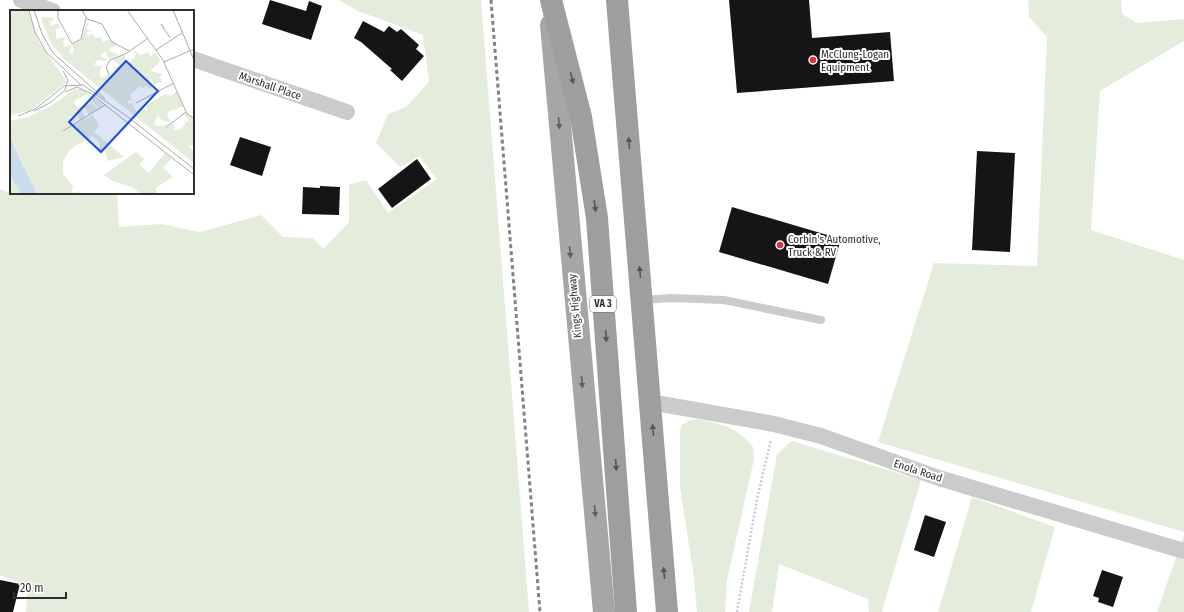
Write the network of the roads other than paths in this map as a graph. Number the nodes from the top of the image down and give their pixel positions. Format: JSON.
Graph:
{"nodes":[{"id":1,"x":21,"y":0,"type":"edge"},
{"id":2,"x":550,"y":0,"type":"edge"},
{"id":3,"x":617,"y":0,"type":"edge"},
{"id":4,"x":50,"y":10,"type":"edge"},
{"id":5,"x":194,"y":59,"type":"edge"},
{"id":6,"x":346,"y":112,"type":"dead end"},
{"id":7,"x":642,"y":300,"type":"junction"},
{"id":8,"x":821,"y":320,"type":"dead end"},
{"id":9,"x":650,"y":402,"type":"junction"},
{"id":10,"x":1184,"y":551,"type":"edge"},
{"id":11,"x":604,"y":612,"type":"edge"},
{"id":12,"x":626,"y":612,"type":"edge"},
{"id":13,"x":667,"y":612,"type":"edge"}],
"edges":[{"from":1,"to":4,"type":"street"},
{"from":2,"to":11,"type":"main road","name":"Kings Highway","one_way":true},
{"from":2,"to":12,"type":"highway","number":"VA 3","one_way":true},
{"from":7,"to":3,"type":"highway","one_way":true},
{"from":5,"to":6,"type":"street","name":"Marshall Place"},
{"from":7,"to":8,"type":"lane"},
{"from":7,"to":9,"type":"highway"},
{"from":9,"to":10,"type":"street","name":"Enola Road"},
{"from":13,"to":9,"type":"highway","one_way":true}]}
